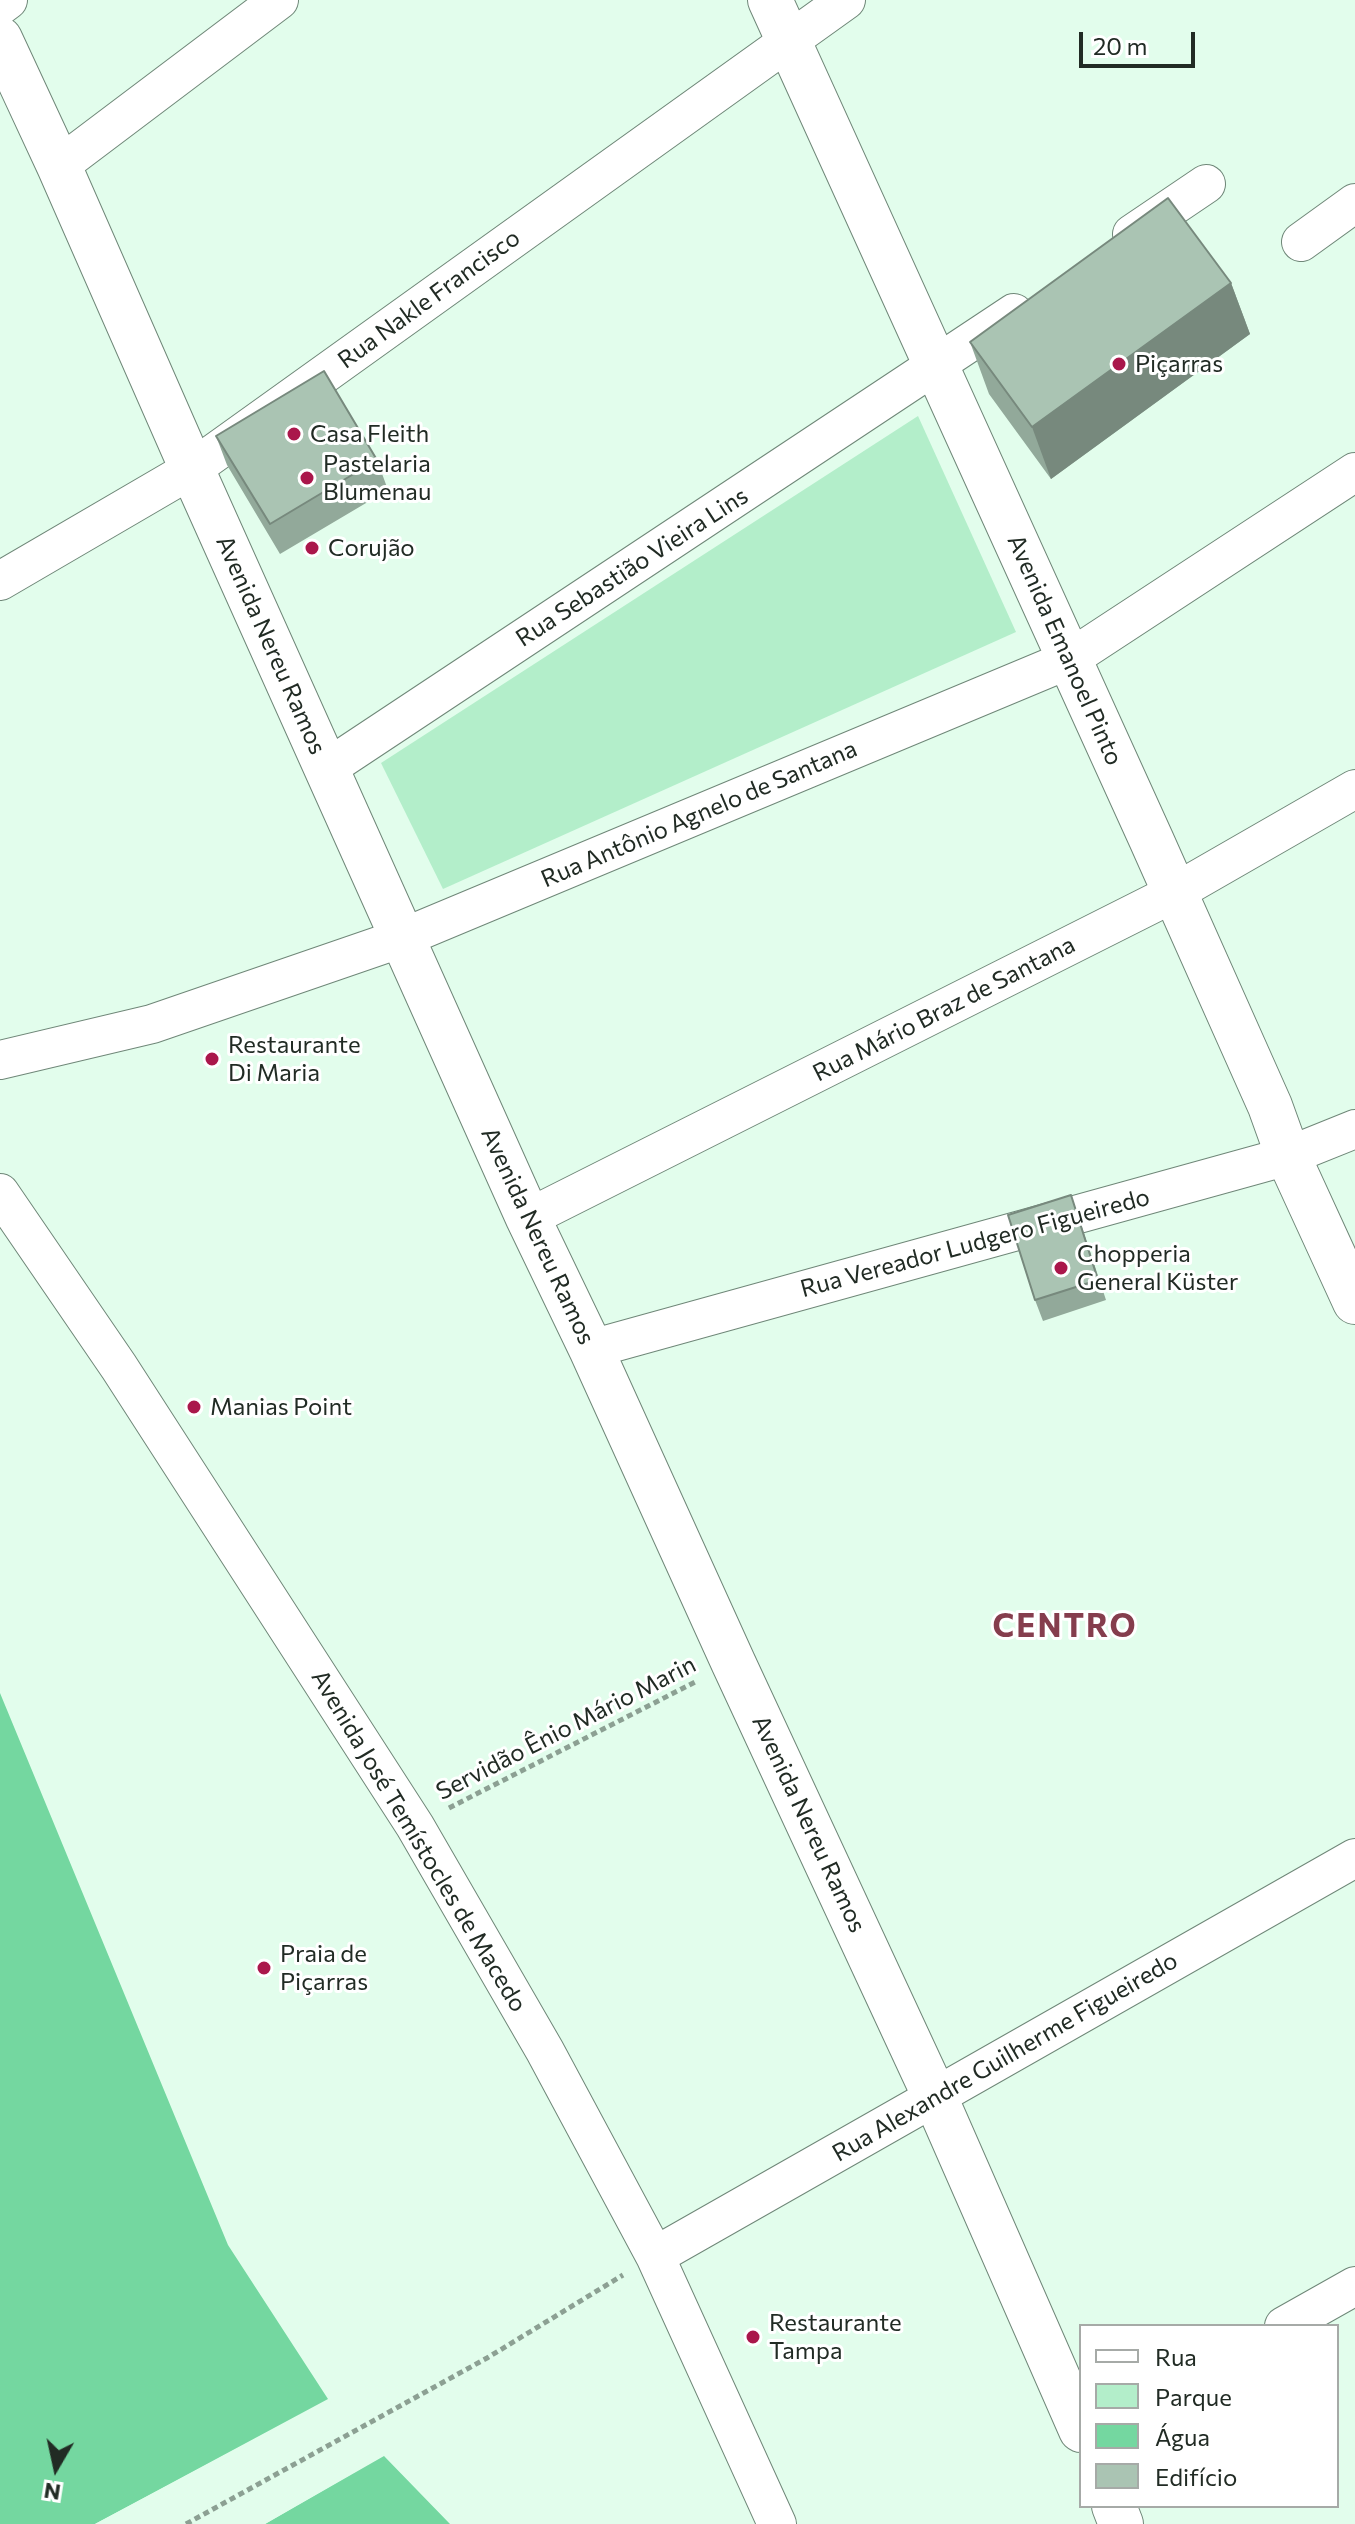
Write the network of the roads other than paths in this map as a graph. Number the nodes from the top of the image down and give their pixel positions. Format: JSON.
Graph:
{"nodes":[{"id":1,"x":8,"y":0,"type":"edge"},
{"id":2,"x":279,"y":0,"type":"edge"},
{"id":3,"x":770,"y":0,"type":"edge"},
{"id":4,"x":846,"y":0,"type":"edge"},
{"id":5,"x":0,"y":6,"type":"edge"},
{"id":6,"x":0,"y":39,"type":"edge"},
{"id":7,"x":788,"y":42,"type":"junction"},
{"id":8,"x":59,"y":166,"type":"junction"},
{"id":9,"x":1206,"y":184,"type":"dead end"},
{"id":10,"x":1355,"y":203,"type":"edge"},
{"id":11,"x":1301,"y":242,"type":"dead end"},
{"id":12,"x":1103,"y":253,"type":"edge"},
{"id":13,"x":1039,"y":296,"type":"edge"},
{"id":14,"x":937,"y":365,"type":"junction"},
{"id":15,"x":192,"y":469,"type":"junction"},
{"id":16,"x":1355,"y":472,"type":"edge"},
{"id":17,"x":0,"y":581,"type":"edge"},
{"id":18,"x":1068,"y":660,"type":"junction"},
{"id":19,"x":326,"y":769,"type":"junction"},
{"id":20,"x":1355,"y":789,"type":"edge"},
{"id":21,"x":1174,"y":893,"type":"junction"},
{"id":22,"x":402,"y":938,"type":"junction"},
{"id":23,"x":0,"y":1060,"type":"edge"},
{"id":24,"x":1355,"y":1129,"type":"edge"},
{"id":25,"x":1288,"y":1156,"type":"junction"},
{"id":26,"x":0,"y":1193,"type":"edge"},
{"id":27,"x":528,"y":1218,"type":"junction"},
{"id":28,"x":1355,"y":1302,"type":"edge"},
{"id":29,"x":591,"y":1349,"type":"junction"},
{"id":30,"x":1355,"y":1858,"type":"edge"},
{"id":31,"x":935,"y":2097,"type":"junction"},
{"id":32,"x":655,"y":2256,"type":"junction"},
{"id":33,"x":1355,"y":2286,"type":"edge"},
{"id":34,"x":1288,"y":2324,"type":"edge"},
{"id":35,"x":1079,"y":2425,"type":"edge"},
{"id":36,"x":777,"y":2524,"type":"edge"}],
"edges":[{"from":1,"to":5,"type":"street"},
{"from":2,"to":8,"type":"street"},
{"from":3,"to":7,"type":"main road","name":"Avenida Emanoel Pinto"},
{"from":4,"to":7,"type":"street","name":"Rua Nakle Francisco"},
{"from":6,"to":8,"type":"main road","name":"Avenida Nereu Ramos"},
{"from":7,"to":14,"type":"main road","name":"Avenida Emanoel Pinto"},
{"from":7,"to":15,"type":"street","name":"Rua Nakle Francisco"},
{"from":8,"to":15,"type":"main road","name":"Avenida Nereu Ramos"},
{"from":9,"to":12,"type":"street"},
{"from":10,"to":11,"type":"street"},
{"from":13,"to":14,"type":"street","name":"Rua Sebastião Vieira Lins"},
{"from":14,"to":18,"type":"main road","name":"Avenida Emanoel Pinto"},
{"from":14,"to":19,"type":"street","name":"Rua Sebastião Vieira Lins"},
{"from":15,"to":17,"type":"street","name":"Rua Nakle Francisco"},
{"from":15,"to":19,"type":"main road","name":"Avenida Nereu Ramos"},
{"from":16,"to":18,"type":"street","name":"Rua Antônio Agnelo de Santana"},
{"from":18,"to":21,"type":"main road","name":"Avenida Emanoel Pinto"},
{"from":18,"to":22,"type":"street","name":"Rua Antônio Agnelo de Santana"},
{"from":19,"to":22,"type":"main road","name":"Avenida Nereu Ramos"},
{"from":20,"to":21,"type":"street","name":"Rua Mário Braz de Santana"},
{"from":21,"to":25,"type":"main road","name":"Avenida Emanoel Pinto"},
{"from":21,"to":27,"type":"street","name":"Rua Mário Braz de Santana"},
{"from":22,"to":23,"type":"street","name":"Rua Antônio Agnelo de Santana"},
{"from":22,"to":27,"type":"main road","name":"Avenida Nereu Ramos"},
{"from":24,"to":25,"type":"street","name":"Rua Vereador Ludgero Figueiredo"},
{"from":25,"to":28,"type":"main road","name":"Avenida Emanoel Pinto"},
{"from":25,"to":29,"type":"street","name":"Rua Vereador Ludgero Figueiredo"},
{"from":26,"to":32,"type":"street","name":"Avenida José Temístocles de Macedo"},
{"from":27,"to":29,"type":"main road","name":"Avenida Nereu Ramos"},
{"from":29,"to":31,"type":"main road","name":"Avenida Nereu Ramos"},
{"from":30,"to":31,"type":"street","name":"Rua Alexandre Guilherme Figueiredo"},
{"from":31,"to":32,"type":"street","name":"Rua Alexandre Guilherme Figueiredo"},
{"from":31,"to":35,"type":"main road","name":"Avenida Nereu Ramos"},
{"from":32,"to":36,"type":"street","name":"Avenida José Temístocles de Macedo"},
{"from":33,"to":34,"type":"street"}]}
